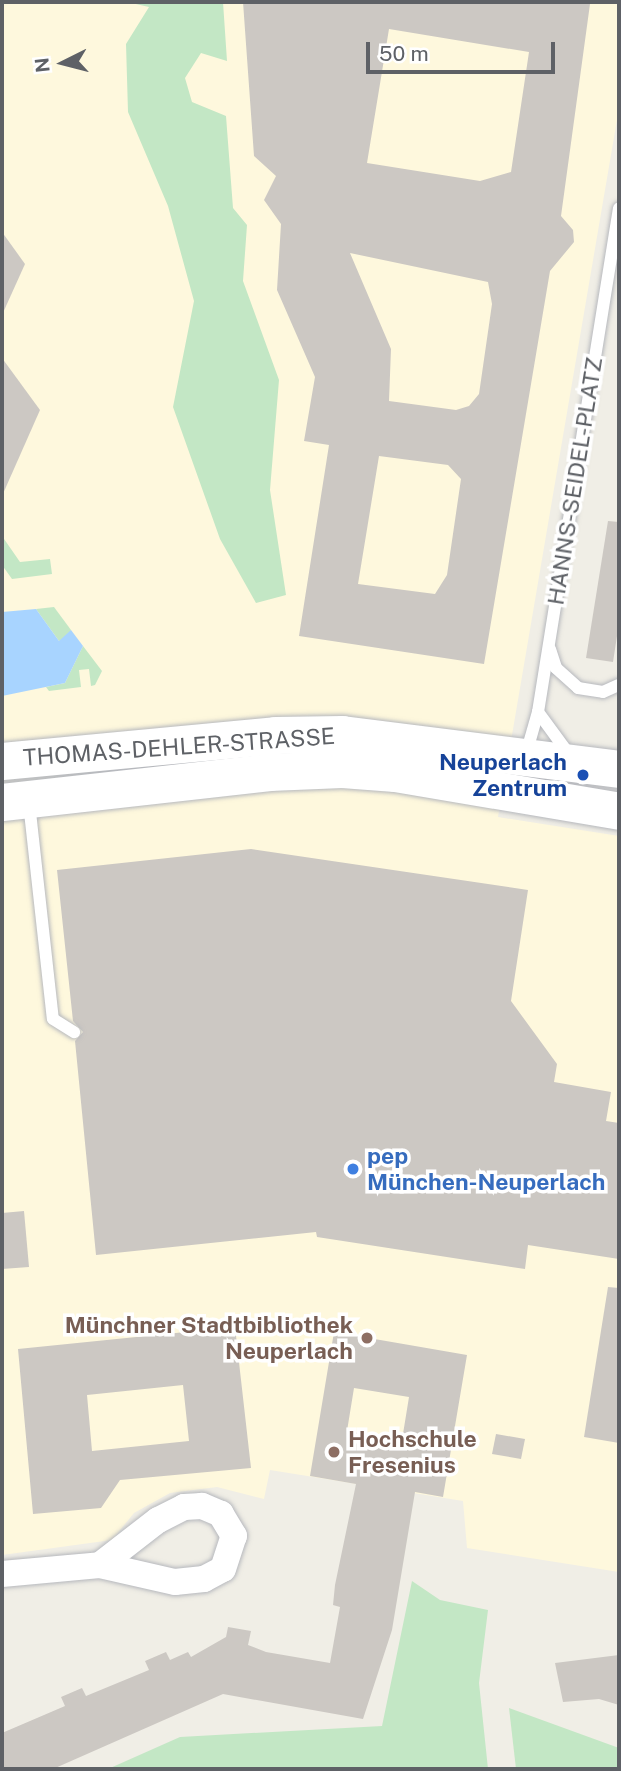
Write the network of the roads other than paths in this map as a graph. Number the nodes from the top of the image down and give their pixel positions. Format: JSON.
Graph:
{"nodes":[{"id":1,"x":619,"y":208,"type":"edge"},
{"id":2,"x":549,"y":641,"type":"junction"},
{"id":3,"x":619,"y":685,"type":"edge"},
{"id":4,"x":538,"y":712,"type":"junction"},
{"id":5,"x":482,"y":748,"type":"junction"},
{"id":6,"x":2,"y":761,"type":"edge"},
{"id":7,"x":599,"y":762,"type":"edge"},
{"id":8,"x":516,"y":766,"type":"junction"},
{"id":9,"x":471,"y":787,"type":"junction"},
{"id":10,"x":15,"y":801,"type":"edge"},
{"id":11,"x":619,"y":811,"type":"edge"},
{"id":12,"x":74,"y":1032,"type":"dead end"},
{"id":13,"x":100,"y":1565,"type":"junction"},
{"id":14,"x":2,"y":1574,"type":"edge"}],
"edges":[{"from":1,"to":2,"type":"lane","name":"HANNS-SEIDEL-PLATZ"},
{"from":2,"to":3,"type":"lane"},
{"from":2,"to":4,"type":"lane","name":"HANNS-SEIDEL-PLATZ"},
{"from":4,"to":7,"type":"lane"},
{"from":4,"to":8,"type":"lane","name":"HANNS-SEIDEL-PLATZ"},
{"from":5,"to":6,"type":"main road","name":"THOMAS-DEHLER-STRASSE"},
{"from":5,"to":8,"type":"main road","name":"THOMAS-DEHLER-STRASSE"},
{"from":5,"to":9,"type":"main road"},
{"from":7,"to":8,"type":"main road","name":"THOMAS-DEHLER-STRASSE"},
{"from":8,"to":9,"type":"lane"},
{"from":9,"to":10,"type":"main road","name":"THOMAS-DEHLER-STRASSE"},
{"from":9,"to":11,"type":"main road","name":"THOMAS-DEHLER-STRASSE"},
{"from":10,"to":12,"type":"lane"},
{"from":13,"to":13,"type":"street"},
{"from":13,"to":14,"type":"street"}]}
